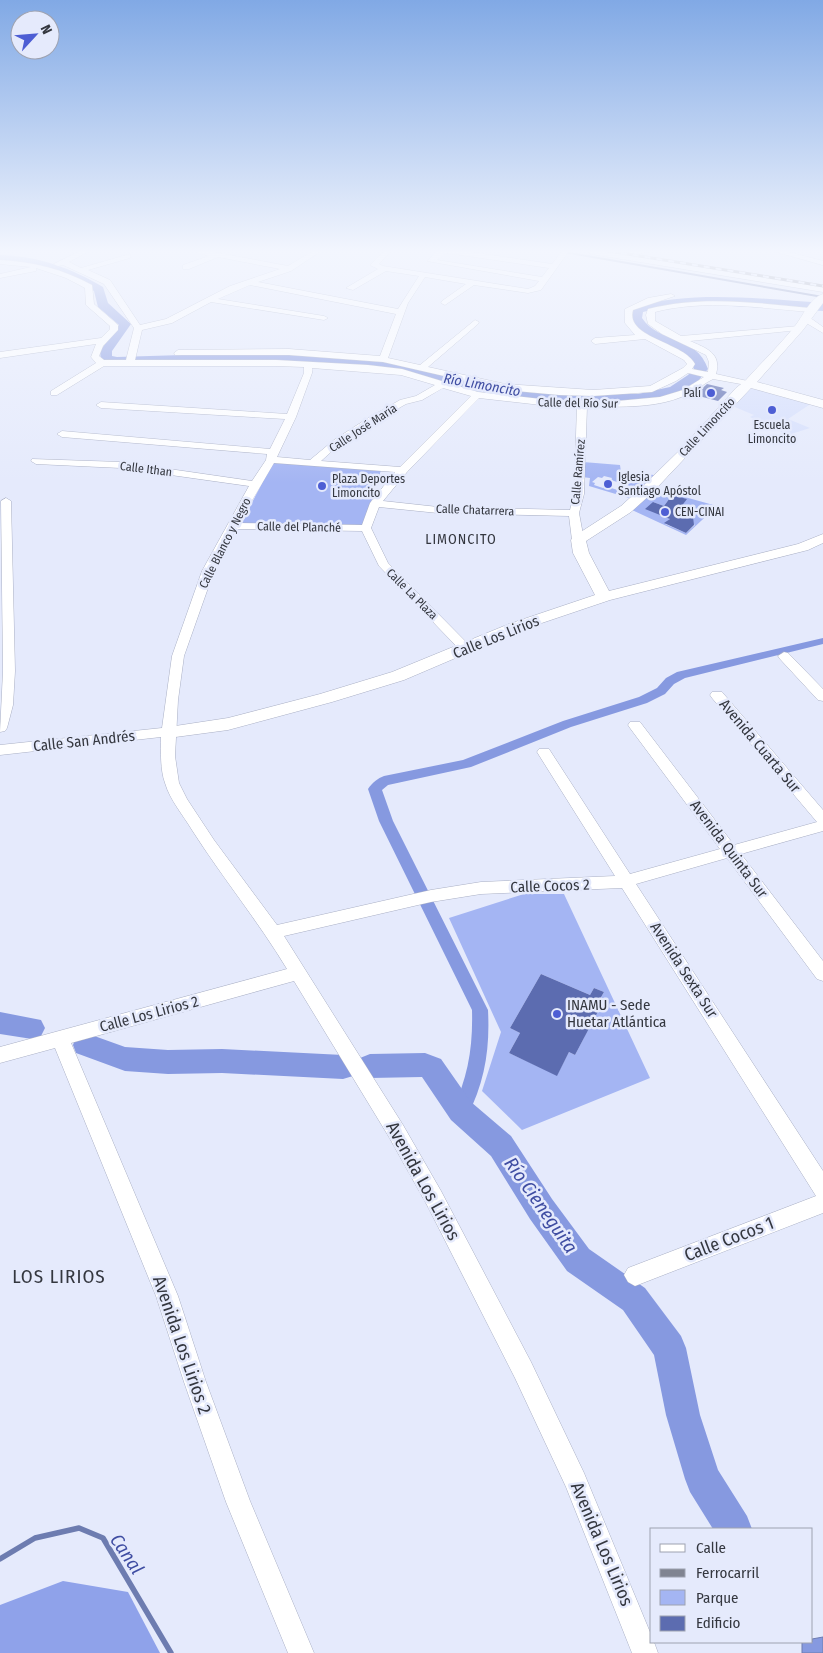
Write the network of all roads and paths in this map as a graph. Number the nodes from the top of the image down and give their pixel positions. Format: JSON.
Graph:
{"nodes":[{"id":1,"x":114,"y":328,"type":"edge"},
{"id":2,"x":138,"y":328,"type":"edge"},
{"id":3,"x":395,"y":328,"type":"edge"},
{"id":4,"x":467,"y":328,"type":"edge"},
{"id":5,"x":633,"y":328,"type":"edge"},
{"id":6,"x":653,"y":328,"type":"edge"},
{"id":7,"x":725,"y":328,"type":"edge"},
{"id":8,"x":796,"y":328,"type":"edge"},
{"id":9,"x":655,"y":334,"type":"junction"},
{"id":10,"x":681,"y":339,"type":"junction"},
{"id":11,"x":104,"y":340,"type":"junction"},
{"id":12,"x":595,"y":342,"type":"dead end"},
{"id":13,"x":134,"y":353,"type":"junction"},
{"id":14,"x":152,"y":353,"type":"dead end"},
{"id":15,"x":169,"y":353,"type":"dead end"},
{"id":16,"x":0,"y":355,"type":"edge"},
{"id":17,"x":383,"y":359,"type":"junction"},
{"id":18,"x":102,"y":363,"type":"junction"},
{"id":19,"x":130,"y":364,"type":"junction"},
{"id":20,"x":308,"y":364,"type":"junction"},
{"id":21,"x":423,"y":367,"type":"junction"},
{"id":22,"x":688,"y":370,"type":"junction"},
{"id":23,"x":708,"y":375,"type":"junction"},
{"id":24,"x":441,"y":384,"type":"junction"},
{"id":25,"x":749,"y":384,"type":"junction"},
{"id":26,"x":54,"y":393,"type":"dead end"},
{"id":27,"x":477,"y":395,"type":"junction"},
{"id":28,"x":582,"y":404,"type":"junction"},
{"id":29,"x":823,"y":404,"type":"edge"},
{"id":30,"x":101,"y":405,"type":"dead end"},
{"id":31,"x":291,"y":417,"type":"junction"},
{"id":32,"x":62,"y":434,"type":"dead end"},
{"id":33,"x":272,"y":456,"type":"junction"},
{"id":34,"x":36,"y":461,"type":"dead end"},
{"id":35,"x":314,"y":462,"type":"junction"},
{"id":36,"x":385,"y":468,"type":"junction"},
{"id":37,"x":403,"y":470,"type":"junction"},
{"id":38,"x":255,"y":484,"type":"junction"},
{"id":39,"x":6,"y":501,"type":"dead end"},
{"id":40,"x":375,"y":503,"type":"junction"},
{"id":41,"x":574,"y":513,"type":"junction"},
{"id":42,"x":232,"y":526,"type":"junction"},
{"id":43,"x":366,"y":528,"type":"junction"},
{"id":44,"x":578,"y":540,"type":"junction"},
{"id":45,"x":821,"y":542,"type":"edge"},
{"id":46,"x":604,"y":597,"type":"junction"},
{"id":47,"x":466,"y":649,"type":"junction"},
{"id":48,"x":784,"y":656,"type":"dead end"},
{"id":49,"x":717,"y":695,"type":"dead end"},
{"id":50,"x":823,"y":697,"type":"edge"},
{"id":51,"x":636,"y":725,"type":"dead end"},
{"id":52,"x":0,"y":728,"type":"edge"},
{"id":53,"x":168,"y":732,"type":"junction"},
{"id":54,"x":0,"y":750,"type":"edge"},
{"id":55,"x":544,"y":752,"type":"dead end"},
{"id":56,"x":823,"y":820,"type":"edge"},
{"id":57,"x":823,"y":826,"type":"edge"},
{"id":58,"x":730,"y":851,"type":"junction"},
{"id":59,"x":626,"y":880,"type":"junction"},
{"id":60,"x":273,"y":932,"type":"junction"},
{"id":61,"x":298,"y":973,"type":"junction"},
{"id":62,"x":823,"y":974,"type":"edge"},
{"id":63,"x":60,"y":1038,"type":"junction"},
{"id":64,"x":0,"y":1055,"type":"edge"},
{"id":65,"x":823,"y":1188,"type":"edge"},
{"id":66,"x":823,"y":1203,"type":"edge"},
{"id":67,"x":635,"y":1275,"type":"dead end"},
{"id":68,"x":301,"y":1653,"type":"edge"},
{"id":69,"x":645,"y":1653,"type":"edge"}],
"edges":[{"from":1,"to":11,"type":"street"},
{"from":2,"to":13,"type":"street"},
{"from":3,"to":17,"type":"street"},
{"from":4,"to":21,"type":"street"},
{"from":5,"to":9,"type":"street"},
{"from":6,"to":9,"type":"street"},
{"from":7,"to":10,"type":"street"},
{"from":8,"to":25,"type":"street","name":"Calle Limoncito"},
{"from":9,"to":10,"type":"street"},
{"from":9,"to":12,"type":"street"},
{"from":9,"to":22,"type":"street"},
{"from":10,"to":23,"type":"street"},
{"from":11,"to":16,"type":"street"},
{"from":11,"to":18,"type":"street"},
{"from":13,"to":14,"type":"street"},
{"from":13,"to":19,"type":"street"},
{"from":15,"to":17,"type":"street"},
{"from":17,"to":21,"type":"street"},
{"from":18,"to":19,"type":"street","name":"Calle del Río Sur"},
{"from":18,"to":26,"type":"street"},
{"from":19,"to":20,"type":"street","name":"Calle del Río Sur"},
{"from":20,"to":24,"type":"street","name":"Calle del Río Sur"},
{"from":20,"to":31,"type":"street","name":"Calle Blanco y Negro"},
{"from":21,"to":22,"type":"street"},
{"from":22,"to":23,"type":"street"},
{"from":23,"to":25,"type":"street"},
{"from":23,"to":28,"type":"street","name":"Calle del Río Sur"},
{"from":24,"to":27,"type":"street","name":"Calle del Río Sur"},
{"from":24,"to":35,"type":"street","name":"Calle José María"},
{"from":25,"to":29,"type":"street"},
{"from":25,"to":44,"type":"street","name":"Calle Limoncito"},
{"from":27,"to":28,"type":"street","name":"Calle del Río Sur"},
{"from":27,"to":37,"type":"street"},
{"from":28,"to":41,"type":"street","name":"Calle Ramírez"},
{"from":30,"to":31,"type":"street"},
{"from":31,"to":33,"type":"street","name":"Calle Blanco y Negro"},
{"from":32,"to":33,"type":"street"},
{"from":33,"to":35,"type":"street"},
{"from":33,"to":38,"type":"street","name":"Calle Blanco y Negro"},
{"from":34,"to":38,"type":"street","name":"Calle Ithan"},
{"from":35,"to":36,"type":"street"},
{"from":36,"to":37,"type":"street"},
{"from":36,"to":40,"type":"street"},
{"from":37,"to":40,"type":"street"},
{"from":38,"to":42,"type":"street","name":"Calle Blanco y Negro"},
{"from":39,"to":52,"type":"street"},
{"from":40,"to":41,"type":"street","name":"Calle Chatarrera"},
{"from":40,"to":43,"type":"street"},
{"from":41,"to":44,"type":"street","name":"Calle Ramírez"},
{"from":42,"to":43,"type":"street","name":"Calle del Planché"},
{"from":42,"to":53,"type":"street","name":"Calle Blanco y Negro"},
{"from":43,"to":47,"type":"street","name":"Calle La Plaza"},
{"from":44,"to":46,"type":"street"},
{"from":45,"to":46,"type":"street","name":"Calle Los Lirios"},
{"from":46,"to":47,"type":"street","name":"Calle Los Lirios"},
{"from":47,"to":53,"type":"street","name":"Calle Los Lirios"},
{"from":48,"to":50,"type":"street"},
{"from":49,"to":56,"type":"street","name":"Avenida Cuarta Sur"},
{"from":51,"to":58,"type":"street","name":"Avenida Quinta Sur"},
{"from":53,"to":54,"type":"street","name":"Calle San Andrés"},
{"from":53,"to":60,"type":"street","name":"Avenida Los Lirios"},
{"from":55,"to":59,"type":"street","name":"Avenida Sexta Sur"},
{"from":57,"to":58,"type":"street","name":"Calle Cocos 2"},
{"from":58,"to":59,"type":"street","name":"Calle Cocos 2"},
{"from":58,"to":62,"type":"street","name":"Avenida Quinta Sur"},
{"from":59,"to":60,"type":"street","name":"Calle Cocos 2"},
{"from":59,"to":65,"type":"street","name":"Avenida Sexta Sur"},
{"from":60,"to":61,"type":"street","name":"Avenida Los Lirios"},
{"from":61,"to":63,"type":"street","name":"Calle Los Lirios 2"},
{"from":61,"to":69,"type":"street","name":"Avenida Los Lirios"},
{"from":63,"to":64,"type":"street","name":"Calle Los Lirios 2"},
{"from":63,"to":68,"type":"street","name":"Avenida Los Lirios 2"},
{"from":66,"to":67,"type":"street","name":"Calle Cocos 1"}]}
